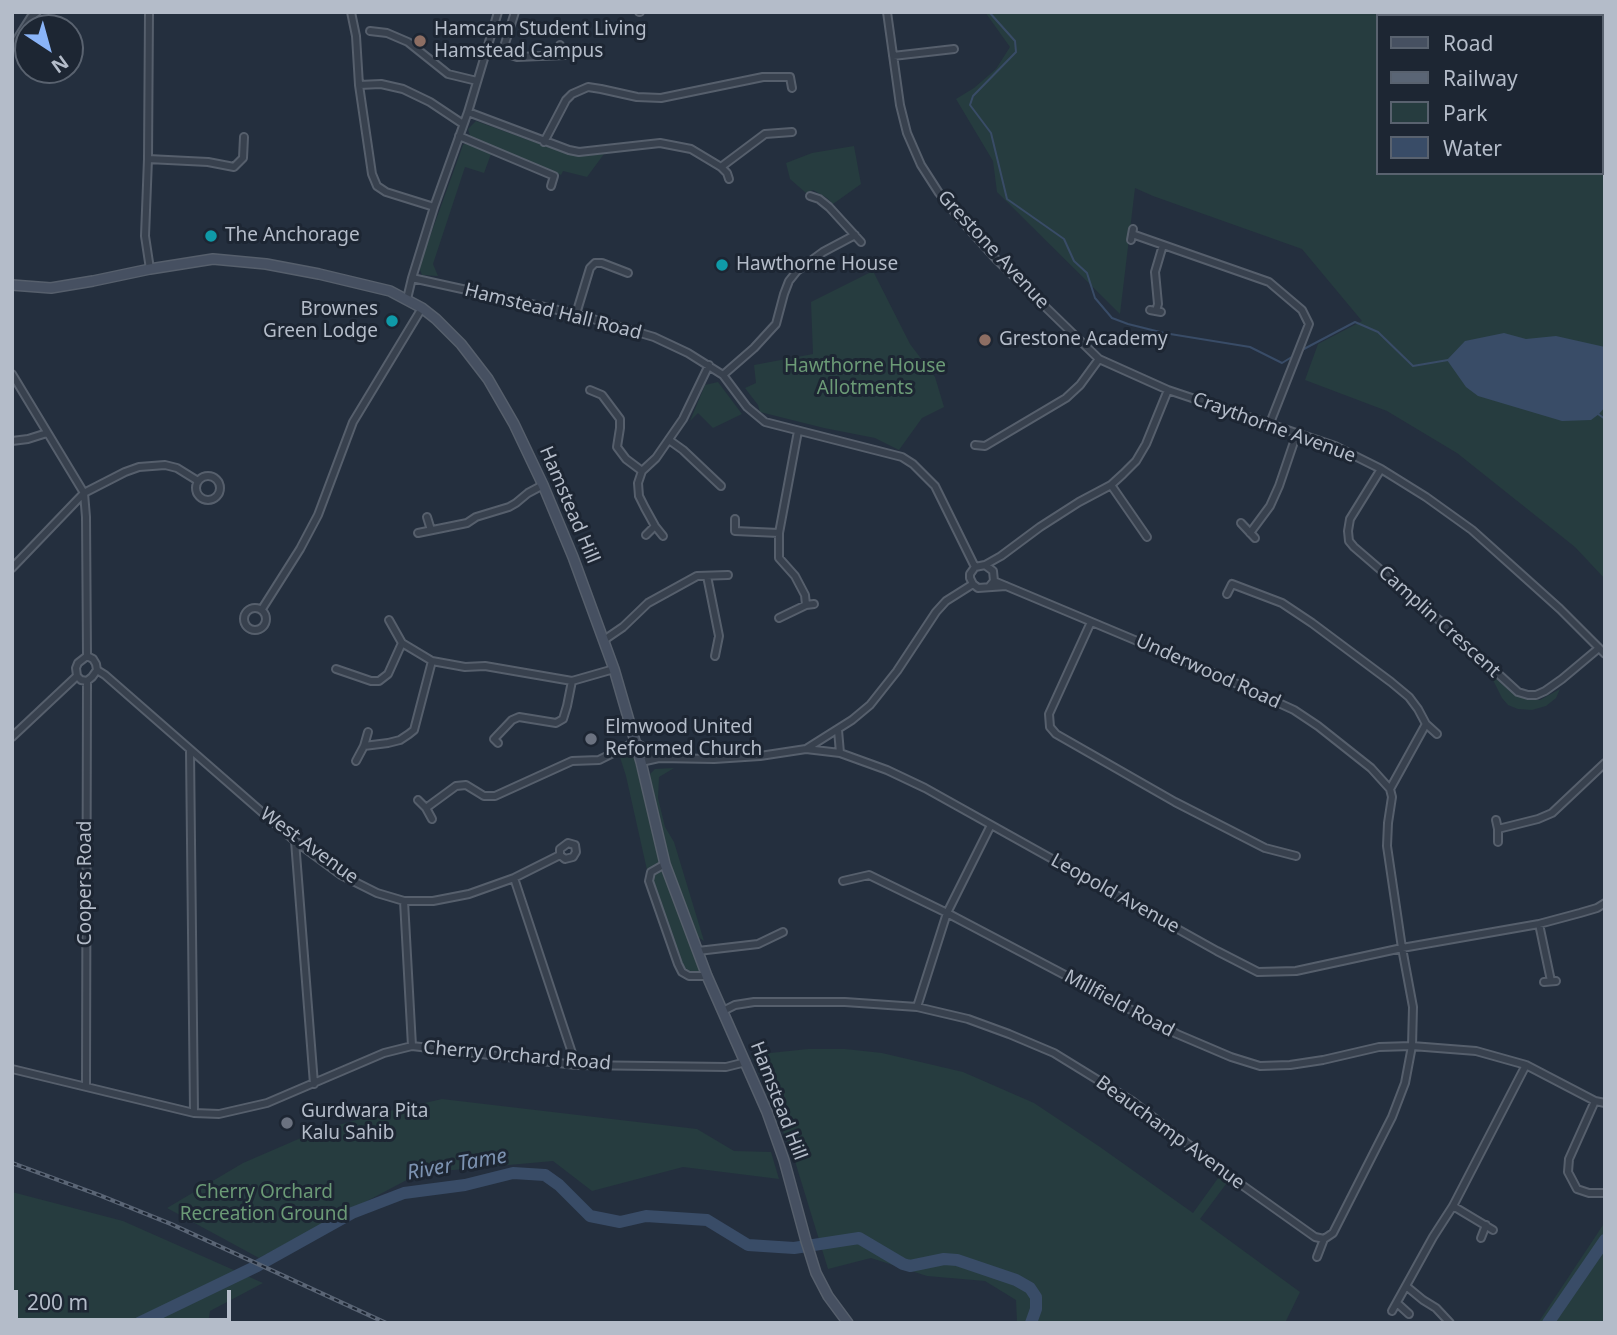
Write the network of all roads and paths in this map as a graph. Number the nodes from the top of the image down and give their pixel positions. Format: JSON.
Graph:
{"nodes":[{"id":1,"x":149,"y":12,"type":"edge"},
{"id":2,"x":351,"y":12,"type":"edge"},
{"id":3,"x":498,"y":12,"type":"edge"},
{"id":4,"x":515,"y":12,"type":"edge"},
{"id":5,"x":887,"y":12,"type":"edge"},
{"id":6,"x":370,"y":31,"type":"dead end"},
{"id":7,"x":560,"y":45,"type":"dead end"},
{"id":8,"x":486,"y":47,"type":"junction"},
{"id":9,"x":954,"y":49,"type":"dead end"},
{"id":10,"x":502,"y":53,"type":"junction"},
{"id":11,"x":893,"y":56,"type":"junction"},
{"id":12,"x":477,"y":81,"type":"junction"},
{"id":13,"x":359,"y":85,"type":"junction"},
{"id":14,"x":792,"y":88,"type":"dead end"},
{"id":15,"x":468,"y":111,"type":"junction"},
{"id":16,"x":463,"y":124,"type":"junction"},
{"id":17,"x":792,"y":132,"type":"dead end"},
{"id":18,"x":459,"y":136,"type":"junction"},
{"id":19,"x":244,"y":137,"type":"dead end"},
{"id":20,"x":544,"y":142,"type":"junction"},
{"id":21,"x":148,"y":159,"type":"junction"},
{"id":22,"x":721,"y":167,"type":"junction"},
{"id":23,"x":729,"y":179,"type":"dead end"},
{"id":24,"x":551,"y":186,"type":"dead end"},
{"id":25,"x":810,"y":196,"type":"dead end"},
{"id":26,"x":434,"y":207,"type":"junction"},
{"id":27,"x":1132,"y":234,"type":"dead end"},
{"id":28,"x":855,"y":236,"type":"junction"},
{"id":29,"x":861,"y":242,"type":"dead end"},
{"id":30,"x":1163,"y":245,"type":"junction"},
{"id":31,"x":150,"y":269,"type":"junction"},
{"id":32,"x":628,"y":273,"type":"dead end"},
{"id":33,"x":412,"y":278,"type":"junction"},
{"id":34,"x":12,"y":285,"type":"edge"},
{"id":35,"x":407,"y":299,"type":"junction"},
{"id":36,"x":422,"y":308,"type":"junction"},
{"id":37,"x":1156,"y":311,"type":"dead end"},
{"id":38,"x":576,"y":314,"type":"junction"},
{"id":39,"x":1099,"y":359,"type":"junction"},
{"id":40,"x":709,"y":365,"type":"junction"},
{"id":41,"x":12,"y":374,"type":"edge"},
{"id":42,"x":723,"y":375,"type":"junction"},
{"id":43,"x":590,"y":390,"type":"dead end"},
{"id":44,"x":1168,"y":390,"type":"junction"},
{"id":45,"x":1270,"y":424,"type":"junction"},
{"id":46,"x":798,"y":431,"type":"junction"},
{"id":47,"x":47,"y":433,"type":"junction"},
{"id":48,"x":1297,"y":433,"type":"junction"},
{"id":49,"x":669,"y":440,"type":"junction"},
{"id":50,"x":12,"y":441,"type":"edge"},
{"id":51,"x":975,"y":445,"type":"dead end"},
{"id":52,"x":1381,"y":469,"type":"junction"},
{"id":53,"x":642,"y":471,"type":"junction"},
{"id":54,"x":720,"y":475,"type":"dead end"},
{"id":55,"x":198,"y":481,"type":"junction"},
{"id":56,"x":543,"y":485,"type":"junction"},
{"id":57,"x":1111,"y":485,"type":"junction"},
{"id":58,"x":84,"y":493,"type":"junction"},
{"id":59,"x":70,"y":508,"type":"junction"},
{"id":60,"x":86,"y":517,"type":"junction"},
{"id":61,"x":427,"y":517,"type":"dead end"},
{"id":62,"x":734,"y":519,"type":"dead end"},
{"id":63,"x":1241,"y":523,"type":"dead end"},
{"id":64,"x":654,"y":526,"type":"junction"},
{"id":65,"x":431,"y":530,"type":"junction"},
{"id":66,"x":418,"y":533,"type":"dead end"},
{"id":67,"x":779,"y":533,"type":"junction"},
{"id":68,"x":646,"y":535,"type":"dead end"},
{"id":69,"x":663,"y":536,"type":"dead end"},
{"id":70,"x":1147,"y":537,"type":"dead end"},
{"id":71,"x":1001,"y":556,"type":"junction"},
{"id":72,"x":985,"y":565,"type":"junction"},
{"id":73,"x":975,"y":566,"type":"junction"},
{"id":74,"x":12,"y":568,"type":"edge"},
{"id":75,"x":728,"y":575,"type":"dead end"},
{"id":76,"x":707,"y":576,"type":"junction"},
{"id":77,"x":992,"y":581,"type":"junction"},
{"id":78,"x":973,"y":584,"type":"junction"},
{"id":79,"x":1227,"y":594,"type":"dead end"},
{"id":80,"x":262,"y":609,"type":"dead end"},
{"id":81,"x":779,"y":618,"type":"dead end"},
{"id":82,"x":388,"y":620,"type":"dead end"},
{"id":83,"x":1091,"y":622,"type":"junction"},
{"id":84,"x":604,"y":640,"type":"junction"},
{"id":85,"x":402,"y":643,"type":"junction"},
{"id":86,"x":1599,"y":648,"type":"junction"},
{"id":87,"x":1605,"y":654,"type":"edge"},
{"id":88,"x":87,"y":656,"type":"junction"},
{"id":89,"x":715,"y":656,"type":"dead end"},
{"id":90,"x":432,"y":661,"type":"junction"},
{"id":91,"x":337,"y":669,"type":"dead end"},
{"id":92,"x":614,"y":669,"type":"junction"},
{"id":93,"x":97,"y":670,"type":"junction"},
{"id":94,"x":77,"y":676,"type":"junction"},
{"id":95,"x":87,"y":681,"type":"junction"},
{"id":96,"x":572,"y":681,"type":"junction"},
{"id":97,"x":1426,"y":724,"type":"junction"},
{"id":98,"x":838,"y":730,"type":"junction"},
{"id":99,"x":368,"y":732,"type":"dead end"},
{"id":100,"x":1437,"y":734,"type":"dead end"},
{"id":101,"x":12,"y":737,"type":"edge"},
{"id":102,"x":635,"y":742,"type":"junction"},
{"id":103,"x":498,"y":743,"type":"dead end"},
{"id":104,"x":364,"y":746,"type":"junction"},
{"id":105,"x":806,"y":749,"type":"junction"},
{"id":106,"x":190,"y":750,"type":"junction"},
{"id":107,"x":840,"y":753,"type":"junction"},
{"id":108,"x":659,"y":758,"type":"junction"},
{"id":109,"x":356,"y":761,"type":"dead end"},
{"id":110,"x":641,"y":762,"type":"junction"},
{"id":111,"x":1605,"y":763,"type":"edge"},
{"id":112,"x":1390,"y":789,"type":"junction"},
{"id":113,"x":418,"y":800,"type":"dead end"},
{"id":114,"x":426,"y":808,"type":"junction"},
{"id":115,"x":432,"y":819,"type":"dead end"},
{"id":116,"x":1496,"y":820,"type":"dead end"},
{"id":117,"x":991,"y":825,"type":"junction"},
{"id":118,"x":1498,"y":828,"type":"junction"},
{"id":119,"x":295,"y":841,"type":"junction"},
{"id":120,"x":1498,"y":842,"type":"dead end"},
{"id":121,"x":560,"y":855,"type":"dead end"},
{"id":122,"x":1296,"y":856,"type":"dead end"},
{"id":123,"x":665,"y":864,"type":"junction"},
{"id":124,"x":514,"y":878,"type":"junction"},
{"id":125,"x":843,"y":881,"type":"dead end"},
{"id":126,"x":404,"y":901,"type":"junction"},
{"id":127,"x":1605,"y":902,"type":"edge"},
{"id":128,"x":947,"y":913,"type":"junction"},
{"id":129,"x":1539,"y":924,"type":"junction"},
{"id":130,"x":783,"y":932,"type":"dead end"},
{"id":131,"x":1402,"y":948,"type":"junction"},
{"id":132,"x":698,"y":951,"type":"junction"},
{"id":133,"x":707,"y":976,"type":"junction"},
{"id":134,"x":1550,"y":982,"type":"dead end"},
{"id":135,"x":916,"y":1007,"type":"junction"},
{"id":136,"x":723,"y":1011,"type":"junction"},
{"id":137,"x":412,"y":1046,"type":"junction"},
{"id":138,"x":1412,"y":1046,"type":"junction"},
{"id":139,"x":746,"y":1062,"type":"junction"},
{"id":140,"x":576,"y":1065,"type":"junction"},
{"id":141,"x":1526,"y":1065,"type":"junction"},
{"id":142,"x":12,"y":1069,"type":"edge"},
{"id":143,"x":314,"y":1084,"type":"junction"},
{"id":144,"x":86,"y":1086,"type":"junction"},
{"id":145,"x":1595,"y":1101,"type":"junction"},
{"id":146,"x":1605,"y":1103,"type":"edge"},
{"id":147,"x":194,"y":1113,"type":"junction"},
{"id":148,"x":1605,"y":1193,"type":"edge"},
{"id":149,"x":1453,"y":1206,"type":"junction"},
{"id":150,"x":1486,"y":1225,"type":"junction"},
{"id":151,"x":1493,"y":1230,"type":"dead end"},
{"id":152,"x":1324,"y":1238,"type":"junction"},
{"id":153,"x":1481,"y":1238,"type":"dead end"},
{"id":154,"x":1318,"y":1257,"type":"dead end"},
{"id":155,"x":1406,"y":1286,"type":"junction"},
{"id":156,"x":1397,"y":1303,"type":"junction"},
{"id":157,"x":1391,"y":1311,"type":"dead end"},
{"id":158,"x":1409,"y":1314,"type":"dead end"},
{"id":159,"x":848,"y":1323,"type":"edge"},
{"id":160,"x":1450,"y":1323,"type":"edge"}],
"edges":[{"from":1,"to":21,"type":"street"},
{"from":2,"to":13,"type":"street"},
{"from":3,"to":8,"type":"street"},
{"from":4,"to":10,"type":"street"},
{"from":5,"to":11,"type":"street","name":"Grestone Avenue"},
{"from":6,"to":12,"type":"street"},
{"from":7,"to":10,"type":"street"},
{"from":8,"to":10,"type":"street"},
{"from":8,"to":12,"type":"street"},
{"from":9,"to":11,"type":"street"},
{"from":11,"to":39,"type":"street","name":"Grestone Avenue"},
{"from":12,"to":15,"type":"street"},
{"from":13,"to":16,"type":"street"},
{"from":13,"to":26,"type":"street"},
{"from":14,"to":20,"type":"street"},
{"from":15,"to":16,"type":"street"},
{"from":15,"to":20,"type":"street"},
{"from":16,"to":18,"type":"street"},
{"from":17,"to":22,"type":"street"},
{"from":18,"to":24,"type":"street"},
{"from":18,"to":26,"type":"street"},
{"from":19,"to":21,"type":"street"},
{"from":20,"to":22,"type":"street"},
{"from":21,"to":31,"type":"street"},
{"from":22,"to":23,"type":"street"},
{"from":25,"to":28,"type":"street"},
{"from":26,"to":33,"type":"street"},
{"from":27,"to":30,"type":"street"},
{"from":28,"to":29,"type":"street"},
{"from":28,"to":42,"type":"street"},
{"from":30,"to":37,"type":"street"},
{"from":30,"to":45,"type":"street"},
{"from":31,"to":34,"type":"main road","name":"Hamstead Hill"},
{"from":31,"to":35,"type":"main road","name":"Hamstead Hill"},
{"from":32,"to":38,"type":"street"},
{"from":33,"to":35,"type":"street"},
{"from":33,"to":38,"type":"street","name":"Hamstead Hall Road"},
{"from":35,"to":36,"type":"main road","name":"Hamstead Hill"},
{"from":36,"to":56,"type":"main road","name":"Hamstead Hill"},
{"from":36,"to":80,"type":"street"},
{"from":38,"to":40,"type":"street","name":"Hamstead Hall Road"},
{"from":39,"to":44,"type":"street","name":"Grestone Avenue"},
{"from":39,"to":51,"type":"street"},
{"from":40,"to":42,"type":"street","name":"Hamstead Hall Road"},
{"from":40,"to":49,"type":"street"},
{"from":41,"to":47,"type":"street"},
{"from":42,"to":46,"type":"street","name":"Hamstead Hall Road"},
{"from":43,"to":53,"type":"street"},
{"from":44,"to":45,"type":"street","name":"Craythorne Avenue"},
{"from":44,"to":57,"type":"street"},
{"from":45,"to":48,"type":"street","name":"Craythorne Avenue"},
{"from":46,"to":67,"type":"street"},
{"from":46,"to":73,"type":"street","name":"Hamstead Hall Road"},
{"from":47,"to":50,"type":"street"},
{"from":47,"to":58,"type":"street"},
{"from":48,"to":52,"type":"street","name":"Craythorne Avenue"},
{"from":48,"to":63,"type":"street"},
{"from":49,"to":53,"type":"street"},
{"from":49,"to":54,"type":"street"},
{"from":52,"to":86,"type":"street","name":"Craythorne Avenue"},
{"from":52,"to":86,"type":"street","name":"Camplin Crescent"},
{"from":53,"to":64,"type":"street"},
{"from":55,"to":55,"type":"street"},
{"from":55,"to":58,"type":"street"},
{"from":56,"to":65,"type":"street"},
{"from":56,"to":84,"type":"main road","name":"Hamstead Hill"},
{"from":57,"to":70,"type":"street"},
{"from":57,"to":71,"type":"street"},
{"from":58,"to":59,"type":"street"},
{"from":58,"to":60,"type":"street"},
{"from":59,"to":60,"type":"street"},
{"from":59,"to":74,"type":"street"},
{"from":60,"to":88,"type":"street"},
{"from":61,"to":65,"type":"street"},
{"from":62,"to":67,"type":"street"},
{"from":64,"to":68,"type":"street"},
{"from":64,"to":69,"type":"street"},
{"from":65,"to":66,"type":"street"},
{"from":67,"to":81,"type":"street"},
{"from":71,"to":72,"type":"street"},
{"from":71,"to":77,"type":"street"},
{"from":72,"to":73,"type":"street"},
{"from":72,"to":77,"type":"street"},
{"from":73,"to":78,"type":"street"},
{"from":75,"to":76,"type":"street"},
{"from":76,"to":84,"type":"street"},
{"from":76,"to":89,"type":"street"},
{"from":77,"to":78,"type":"street"},
{"from":77,"to":83,"type":"street","name":"Underwood Road"},
{"from":78,"to":98,"type":"street"},
{"from":79,"to":97,"type":"street"},
{"from":82,"to":85,"type":"street"},
{"from":83,"to":112,"type":"street","name":"Underwood Road"},
{"from":83,"to":122,"type":"street"},
{"from":84,"to":92,"type":"main road","name":"Hamstead Hill"},
{"from":85,"to":90,"type":"street"},
{"from":85,"to":91,"type":"street"},
{"from":86,"to":87,"type":"street","name":"Craythorne Avenue"},
{"from":88,"to":93,"type":"street"},
{"from":88,"to":94,"type":"street"},
{"from":90,"to":96,"type":"street"},
{"from":90,"to":104,"type":"street"},
{"from":92,"to":96,"type":"street"},
{"from":92,"to":102,"type":"main road","name":"Hamstead Hill"},
{"from":93,"to":95,"type":"street"},
{"from":93,"to":106,"type":"street","name":"West Avenue"},
{"from":94,"to":95,"type":"street"},
{"from":94,"to":101,"type":"street"},
{"from":95,"to":144,"type":"street","name":"Coopers Road"},
{"from":96,"to":103,"type":"street"},
{"from":97,"to":100,"type":"street"},
{"from":97,"to":112,"type":"street"},
{"from":98,"to":105,"type":"street"},
{"from":98,"to":107,"type":"street"},
{"from":99,"to":104,"type":"street"},
{"from":102,"to":108,"type":"street"},
{"from":102,"to":110,"type":"main road","name":"Hamstead Hill"},
{"from":102,"to":114,"type":"street"},
{"from":104,"to":109,"type":"street"},
{"from":105,"to":107,"type":"street","name":"Leopold Avenue"},
{"from":105,"to":108,"type":"street"},
{"from":106,"to":119,"type":"street","name":"West Avenue"},
{"from":106,"to":147,"type":"street"},
{"from":107,"to":117,"type":"street","name":"Leopold Avenue"},
{"from":108,"to":110,"type":"street"},
{"from":110,"to":123,"type":"main road","name":"Hamstead Hill"},
{"from":111,"to":118,"type":"street"},
{"from":112,"to":131,"type":"street"},
{"from":113,"to":114,"type":"street"},
{"from":114,"to":115,"type":"street"},
{"from":116,"to":118,"type":"street"},
{"from":117,"to":128,"type":"street"},
{"from":117,"to":131,"type":"street","name":"Leopold Avenue"},
{"from":118,"to":120,"type":"street"},
{"from":119,"to":126,"type":"street","name":"West Avenue"},
{"from":119,"to":143,"type":"street"},
{"from":121,"to":124,"type":"street","name":"West Avenue"},
{"from":123,"to":132,"type":"main road","name":"Hamstead Hill"},
{"from":123,"to":133,"type":"street"},
{"from":124,"to":126,"type":"street","name":"West Avenue"},
{"from":124,"to":140,"type":"street"},
{"from":125,"to":128,"type":"street","name":"Millfield Road"},
{"from":126,"to":137,"type":"street"},
{"from":127,"to":129,"type":"street","name":"Leopold Avenue"},
{"from":128,"to":135,"type":"street"},
{"from":128,"to":138,"type":"street","name":"Millfield Road"},
{"from":129,"to":131,"type":"street","name":"Leopold Avenue"},
{"from":129,"to":134,"type":"street"},
{"from":130,"to":132,"type":"street"},
{"from":131,"to":138,"type":"street"},
{"from":132,"to":133,"type":"main road","name":"Hamstead Hill"},
{"from":133,"to":136,"type":"main road","name":"Hamstead Hill"},
{"from":135,"to":136,"type":"street","name":"Beauchamp Avenue"},
{"from":135,"to":152,"type":"street","name":"Beauchamp Avenue"},
{"from":136,"to":139,"type":"main road","name":"Hamstead Hill"},
{"from":137,"to":140,"type":"street","name":"Cherry Orchard Road"},
{"from":137,"to":143,"type":"street","name":"Cherry Orchard Road"},
{"from":138,"to":141,"type":"street","name":"Millfield Road"},
{"from":138,"to":152,"type":"street"},
{"from":139,"to":140,"type":"street","name":"Cherry Orchard Road"},
{"from":139,"to":159,"type":"main road","name":"Hamstead Hill"},
{"from":141,"to":145,"type":"street","name":"Millfield Road"},
{"from":141,"to":149,"type":"street"},
{"from":142,"to":144,"type":"street","name":"Cherry Orchard Road"},
{"from":143,"to":147,"type":"street","name":"Cherry Orchard Road"},
{"from":144,"to":147,"type":"street","name":"Cherry Orchard Road"},
{"from":145,"to":146,"type":"street","name":"Millfield Road"},
{"from":145,"to":148,"type":"street"},
{"from":149,"to":150,"type":"street"},
{"from":149,"to":155,"type":"street"},
{"from":150,"to":151,"type":"street"},
{"from":150,"to":153,"type":"street"},
{"from":152,"to":154,"type":"street"},
{"from":155,"to":156,"type":"street"},
{"from":155,"to":160,"type":"street"},
{"from":156,"to":157,"type":"street"},
{"from":156,"to":158,"type":"street"}]}
